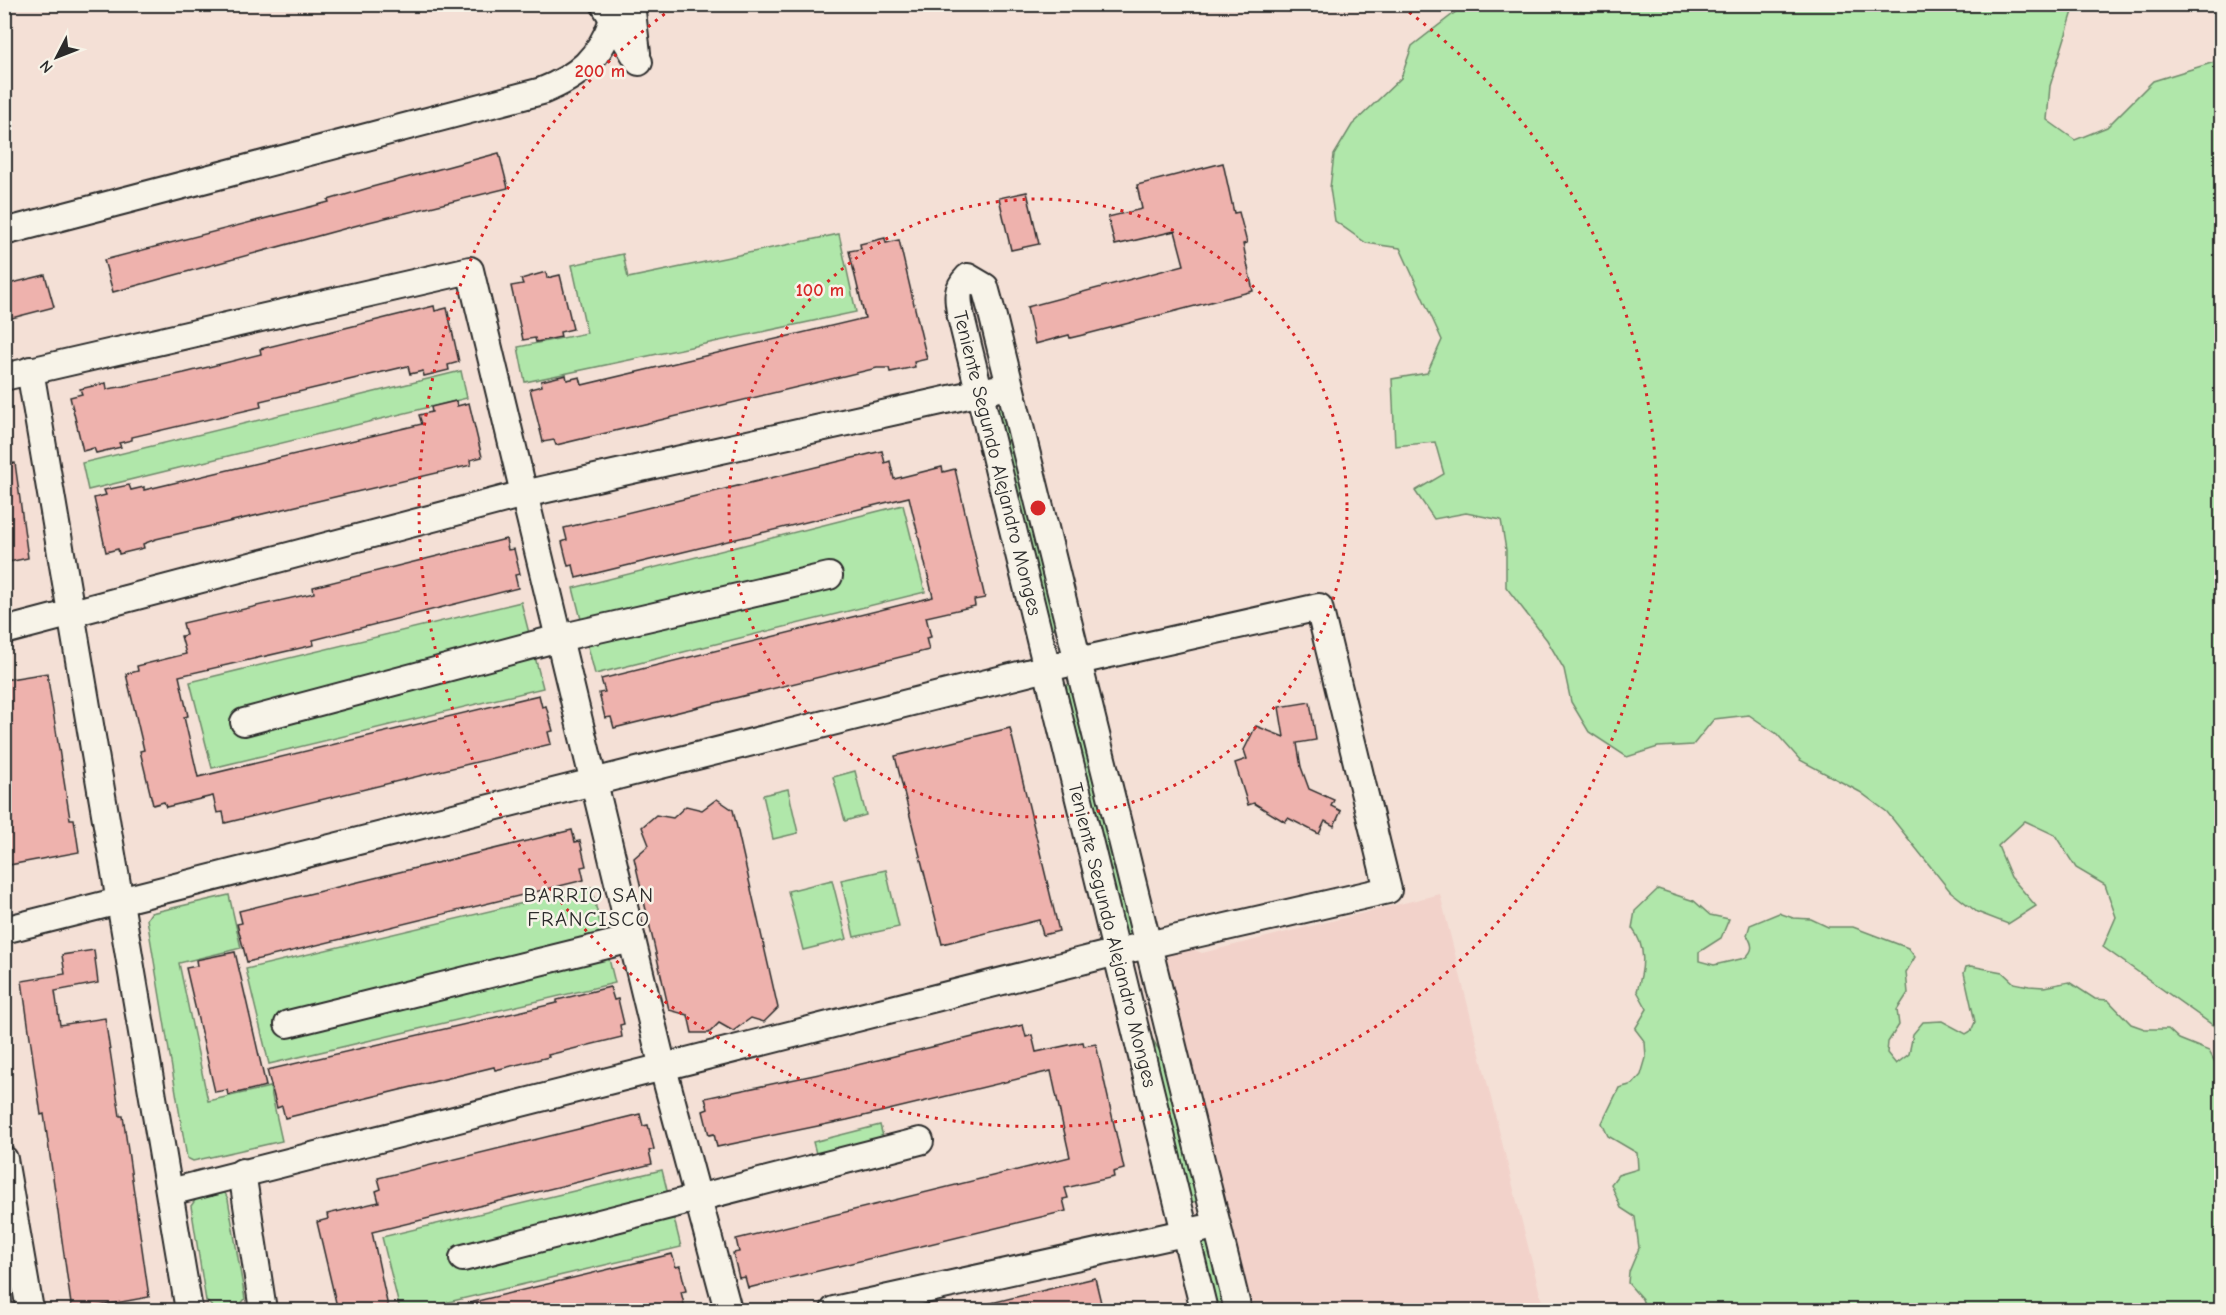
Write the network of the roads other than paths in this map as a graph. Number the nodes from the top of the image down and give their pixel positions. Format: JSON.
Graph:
{"nodes":[{"id":1,"x":616,"y":10,"type":"edge"},
{"id":2,"x":4,"y":232,"type":"edge"},
{"id":3,"x":30,"y":370,"type":"junction"},
{"id":4,"x":4,"y":377,"type":"edge"},
{"id":5,"x":1009,"y":385,"type":"junction"},
{"id":6,"x":980,"y":392,"type":"junction"},
{"id":7,"x":524,"y":494,"type":"junction"},
{"id":8,"x":829,"y":576,"type":"dead end"},
{"id":9,"x":73,"y":611,"type":"junction"},
{"id":10,"x":4,"y":631,"type":"edge"},
{"id":11,"x":559,"y":638,"type":"junction"},
{"id":12,"x":1077,"y":661,"type":"junction"},
{"id":13,"x":1047,"y":668,"type":"junction"},
{"id":14,"x":244,"y":722,"type":"dead end"},
{"id":15,"x":594,"y":781,"type":"junction"},
{"id":16,"x":119,"y":902,"type":"junction"},
{"id":17,"x":4,"y":930,"type":"edge"},
{"id":18,"x":632,"y":939,"type":"junction"},
{"id":19,"x":1147,"y":945,"type":"junction"},
{"id":20,"x":1117,"y":952,"type":"junction"},
{"id":21,"x":288,"y":1024,"type":"dead end"},
{"id":22,"x":663,"y":1068,"type":"junction"},
{"id":23,"x":920,"y":1141,"type":"dead end"},
{"id":24,"x":4,"y":1159,"type":"edge"},
{"id":25,"x":242,"y":1172,"type":"junction"},
{"id":26,"x":170,"y":1191,"type":"junction"},
{"id":27,"x":698,"y":1200,"type":"junction"},
{"id":28,"x":1217,"y":1226,"type":"junction"},
{"id":29,"x":1186,"y":1233,"type":"junction"},
{"id":30,"x":463,"y":1258,"type":"dead end"},
{"id":31,"x":30,"y":1311,"type":"edge"},
{"id":32,"x":189,"y":1311,"type":"edge"},
{"id":33,"x":263,"y":1311,"type":"edge"},
{"id":34,"x":728,"y":1311,"type":"edge"},
{"id":35,"x":834,"y":1311,"type":"edge"},
{"id":36,"x":1204,"y":1311,"type":"edge"},
{"id":37,"x":1238,"y":1311,"type":"edge"}],
"edges":[{"from":1,"to":2,"type":"street"},
{"from":3,"to":4,"type":"street"},
{"from":3,"to":7,"type":"street"},
{"from":3,"to":9,"type":"street"},
{"from":5,"to":6,"type":"street"},
{"from":5,"to":6,"type":"street","name":"Teniente Segundo Alejandro Monges"},
{"from":5,"to":12,"type":"street","name":"Teniente Segundo Alejandro Monges"},
{"from":6,"to":7,"type":"street"},
{"from":6,"to":13,"type":"street","name":"Teniente Segundo Alejandro Monges"},
{"from":7,"to":9,"type":"street"},
{"from":7,"to":11,"type":"street"},
{"from":8,"to":11,"type":"street"},
{"from":9,"to":10,"type":"street"},
{"from":9,"to":16,"type":"street"},
{"from":11,"to":14,"type":"street"},
{"from":11,"to":15,"type":"street"},
{"from":12,"to":13,"type":"street"},
{"from":12,"to":19,"type":"street","name":"Teniente Segundo Alejandro Monges"},
{"from":12,"to":19,"type":"street"},
{"from":13,"to":15,"type":"street"},
{"from":13,"to":20,"type":"street","name":"Teniente Segundo Alejandro Monges"},
{"from":15,"to":16,"type":"street"},
{"from":15,"to":18,"type":"street"},
{"from":16,"to":17,"type":"street"},
{"from":16,"to":26,"type":"street"},
{"from":18,"to":21,"type":"street"},
{"from":18,"to":22,"type":"street"},
{"from":19,"to":20,"type":"street"},
{"from":19,"to":28,"type":"street","name":"Teniente Segundo Alejandro Monges"},
{"from":20,"to":22,"type":"street"},
{"from":20,"to":29,"type":"street","name":"Teniente Segundo Alejandro Monges"},
{"from":22,"to":25,"type":"street"},
{"from":22,"to":27,"type":"street"},
{"from":23,"to":27,"type":"street"},
{"from":24,"to":31,"type":"street"},
{"from":25,"to":26,"type":"street"},
{"from":25,"to":33,"type":"street"},
{"from":26,"to":32,"type":"street"},
{"from":27,"to":30,"type":"street"},
{"from":27,"to":34,"type":"street"},
{"from":28,"to":29,"type":"street"},
{"from":28,"to":37,"type":"street","name":"Teniente Segundo Alejandro Monges"},
{"from":29,"to":35,"type":"street"},
{"from":29,"to":36,"type":"street","name":"Teniente Segundo Alejandro Monges"}]}
